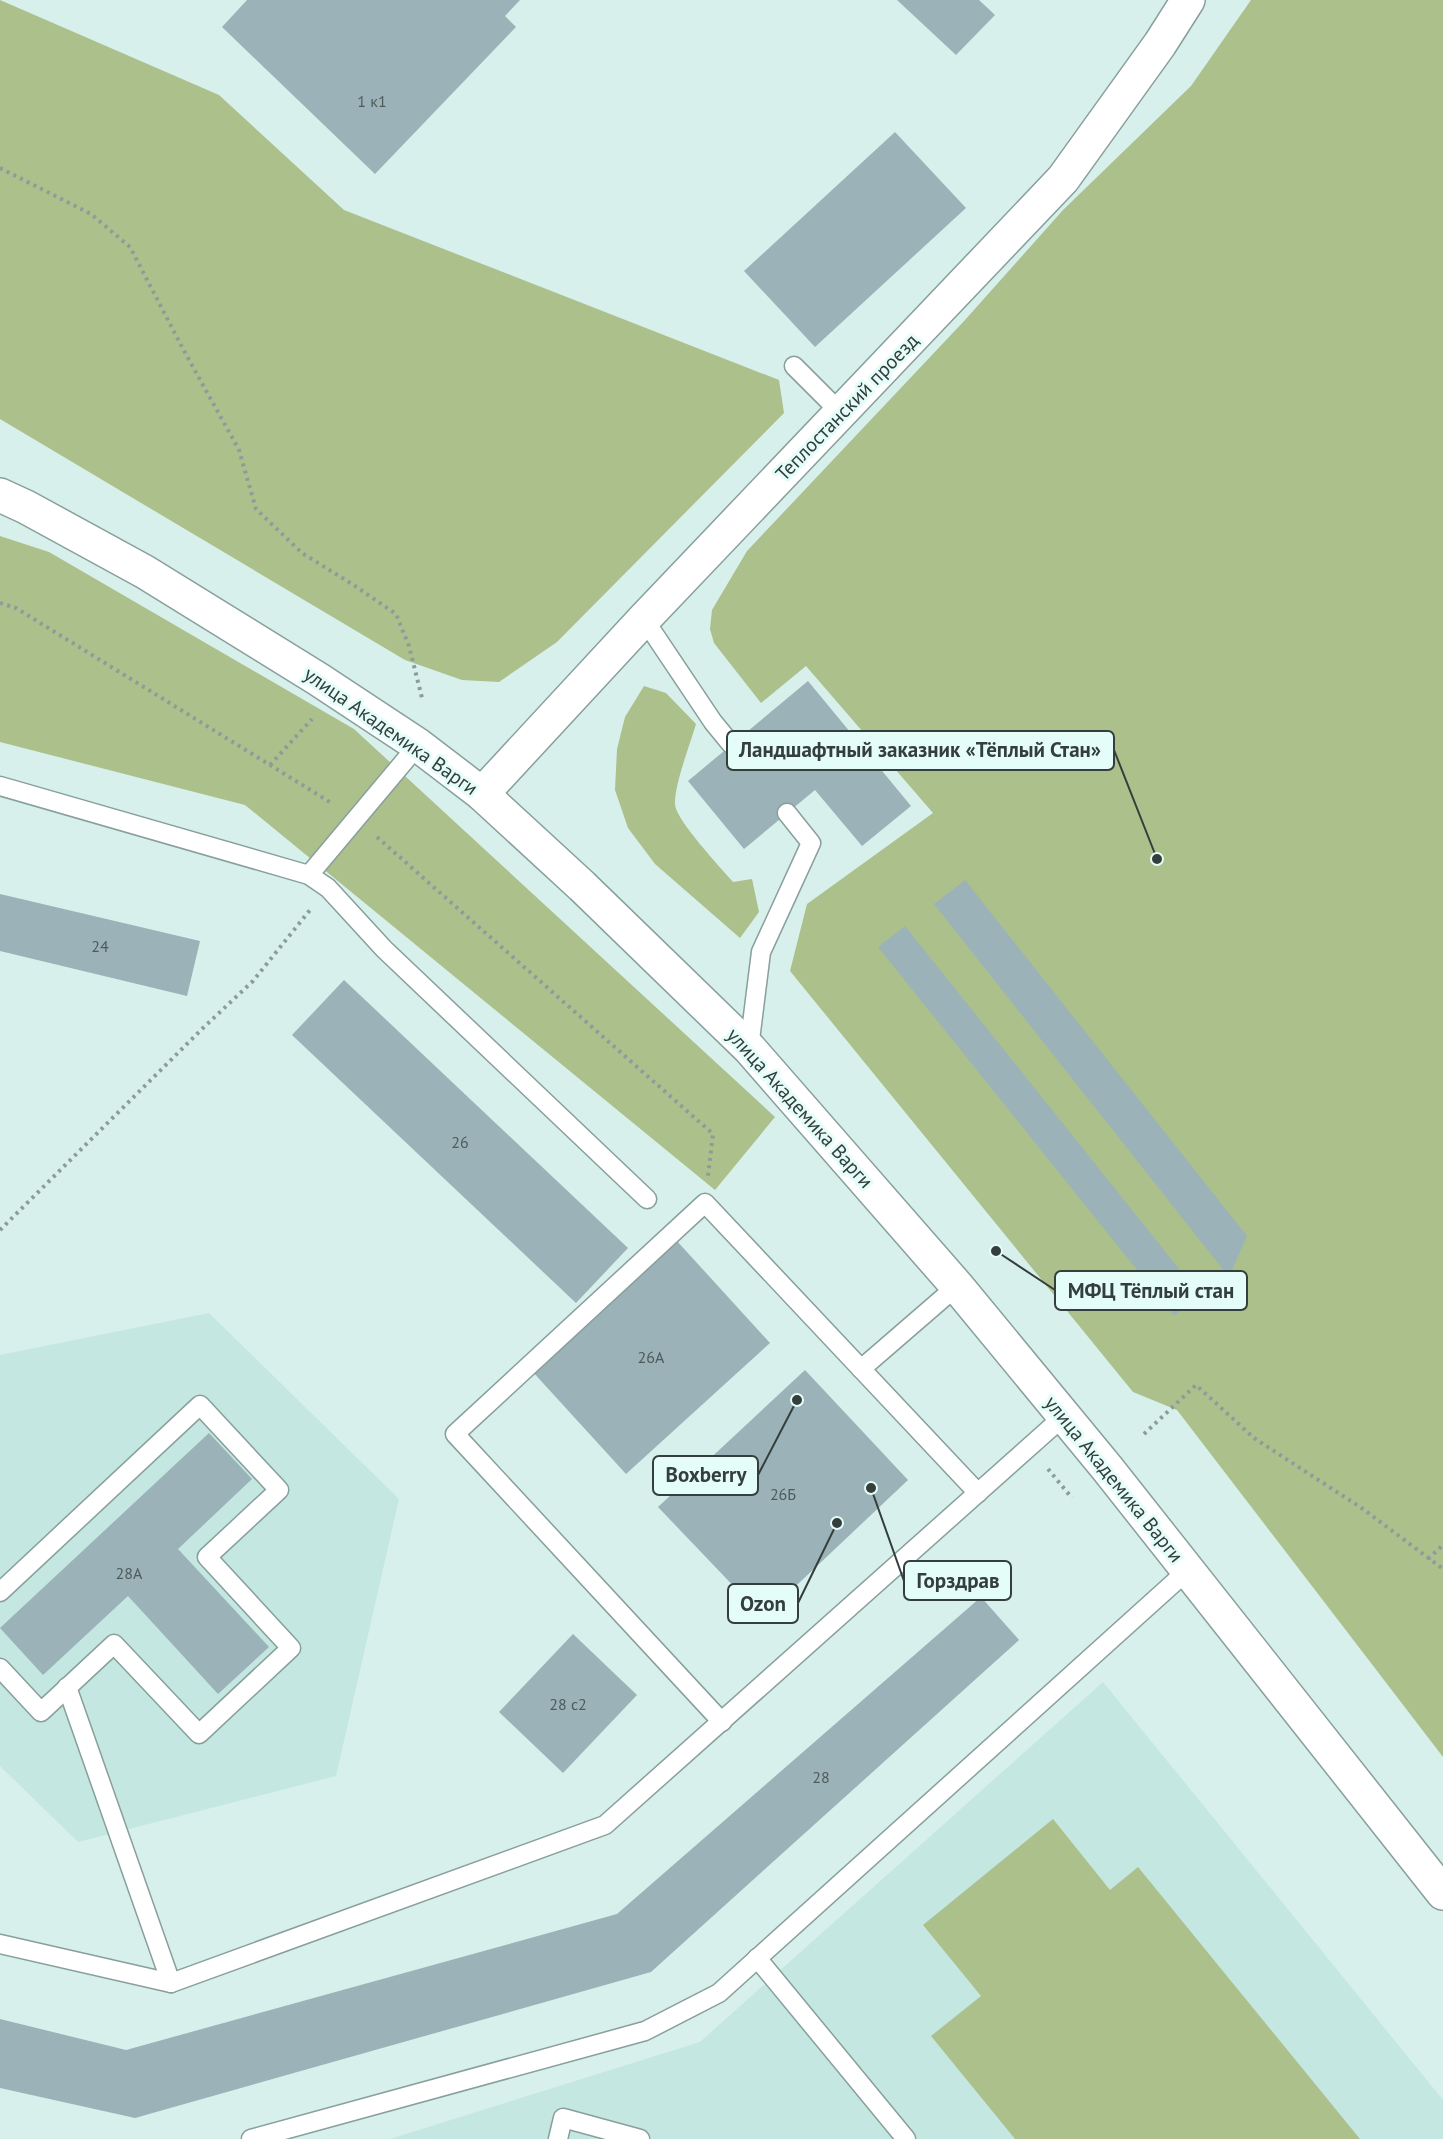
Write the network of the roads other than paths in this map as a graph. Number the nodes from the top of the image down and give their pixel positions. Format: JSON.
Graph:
{"nodes":[{"id":1,"x":1188,"y":0,"type":"edge"},
{"id":2,"x":794,"y":366,"type":"dead end"},
{"id":3,"x":842,"y":413,"type":"junction"},
{"id":4,"x":0,"y":495,"type":"edge"},
{"id":5,"x":644,"y":619,"type":"junction"},
{"id":6,"x":731,"y":744,"type":"dead end"},
{"id":7,"x":417,"y":745,"type":"junction"},
{"id":8,"x":0,"y":786,"type":"edge"},
{"id":9,"x":482,"y":794,"type":"junction"},
{"id":10,"x":787,"y":813,"type":"dead end"},
{"id":11,"x":309,"y":875,"type":"junction"},
{"id":12,"x":749,"y":1048,"type":"junction"},
{"id":13,"x":647,"y":1199,"type":"dead end"},
{"id":14,"x":957,"y":1286,"type":"junction"},
{"id":15,"x":861,"y":1369,"type":"junction"},
{"id":16,"x":1064,"y":1416,"type":"junction"},
{"id":17,"x":978,"y":1493,"type":"junction"},
{"id":18,"x":1188,"y":1570,"type":"junction"},
{"id":19,"x":0,"y":1592,"type":"edge"},
{"id":20,"x":0,"y":1668,"type":"edge"},
{"id":21,"x":67,"y":1688,"type":"junction"},
{"id":22,"x":722,"y":1722,"type":"junction"},
{"id":23,"x":1443,"y":1893,"type":"edge"},
{"id":24,"x":0,"y":1944,"type":"edge"},
{"id":25,"x":757,"y":1958,"type":"junction"},
{"id":26,"x":171,"y":1983,"type":"junction"},
{"id":27,"x":250,"y":2139,"type":"edge"},
{"id":28,"x":558,"y":2139,"type":"edge"},
{"id":29,"x":640,"y":2139,"type":"edge"},
{"id":30,"x":906,"y":2139,"type":"edge"}],
"edges":[{"from":1,"to":3,"type":"street","name":"Теплостанский проезд"},
{"from":2,"to":3,"type":"lane"},
{"from":3,"to":5,"type":"street","name":"Теплостанский проезд"},
{"from":4,"to":7,"type":"street","name":"улица Академика Варги"},
{"from":5,"to":6,"type":"lane"},
{"from":5,"to":9,"type":"street","name":"Теплостанский проезд"},
{"from":7,"to":9,"type":"street","name":"улица Академика Варги"},
{"from":7,"to":11,"type":"lane"},
{"from":8,"to":11,"type":"lane"},
{"from":9,"to":12,"type":"street","name":"улица Академика Варги"},
{"from":10,"to":12,"type":"lane"},
{"from":11,"to":13,"type":"lane"},
{"from":12,"to":14,"type":"street","name":"улица Академика Варги"},
{"from":14,"to":15,"type":"lane"},
{"from":14,"to":16,"type":"street","name":"улица Академика Варги"},
{"from":15,"to":17,"type":"lane"},
{"from":15,"to":22,"type":"lane"},
{"from":16,"to":17,"type":"lane"},
{"from":16,"to":18,"type":"street","name":"улица Академика Варги"},
{"from":17,"to":22,"type":"lane"},
{"from":18,"to":23,"type":"street","name":"улица Академика Варги"},
{"from":18,"to":25,"type":"lane"},
{"from":19,"to":21,"type":"lane"},
{"from":20,"to":21,"type":"lane"},
{"from":21,"to":26,"type":"lane"},
{"from":22,"to":26,"type":"lane"},
{"from":24,"to":26,"type":"lane"},
{"from":25,"to":27,"type":"lane"},
{"from":25,"to":30,"type":"lane"},
{"from":28,"to":29,"type":"lane"}]}
